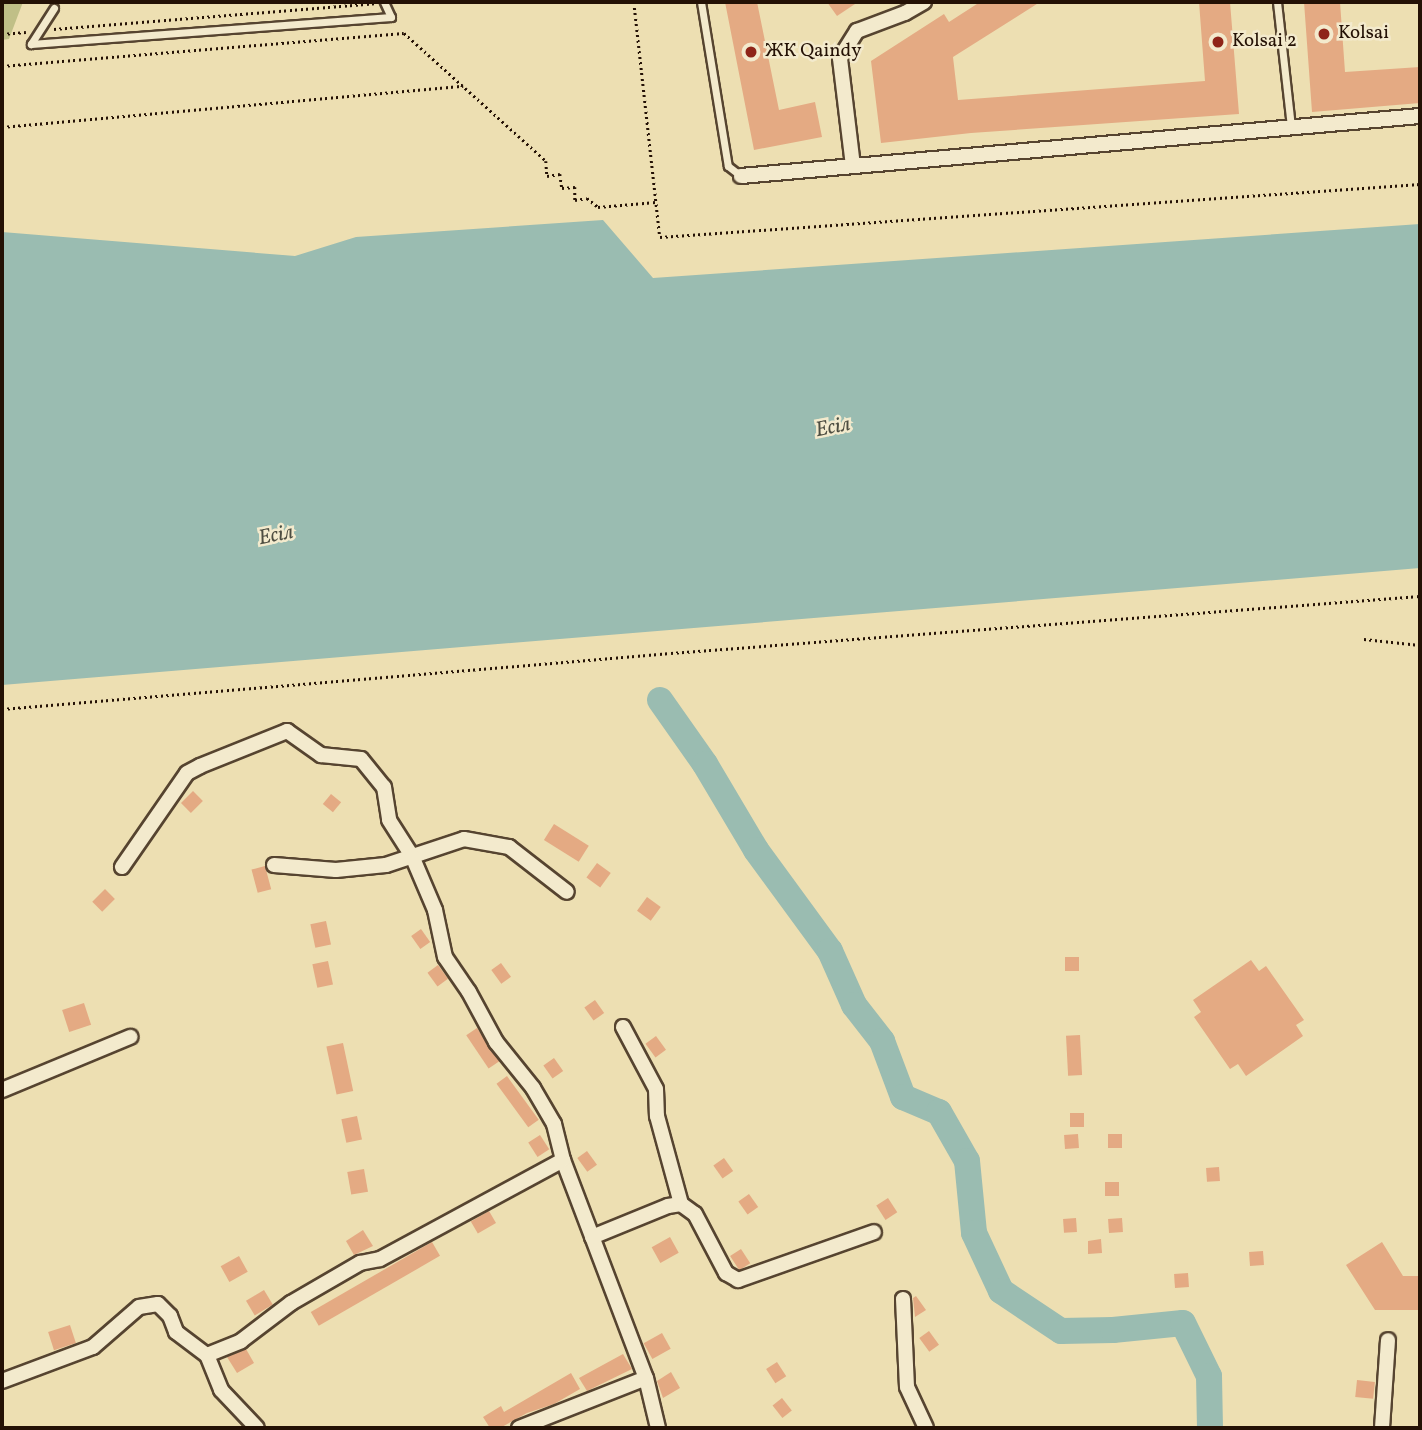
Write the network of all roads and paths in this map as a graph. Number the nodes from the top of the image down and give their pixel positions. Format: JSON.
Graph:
{"nodes":[{"id":1,"x":384,"y":2,"type":"edge"},
{"id":2,"x":634,"y":2,"type":"edge"},
{"id":3,"x":702,"y":2,"type":"edge"},
{"id":4,"x":924,"y":2,"type":"edge"},
{"id":5,"x":1278,"y":2,"type":"edge"},
{"id":6,"x":54,"y":8,"type":"dead end"},
{"id":7,"x":41,"y":30,"type":"junction"},
{"id":8,"x":2,"y":34,"type":"edge"},
{"id":9,"x":2,"y":66,"type":"edge"},
{"id":10,"x":463,"y":86,"type":"junction"},
{"id":11,"x":1420,"y":116,"type":"edge"},
{"id":12,"x":2,"y":127,"type":"edge"},
{"id":13,"x":1291,"y":127,"type":"junction"},
{"id":14,"x":853,"y":166,"type":"junction"},
{"id":15,"x":741,"y":176,"type":"joint"},
{"id":16,"x":1420,"y":184,"type":"edge"},
{"id":17,"x":656,"y":202,"type":"junction"},
{"id":18,"x":1420,"y":596,"type":"edge"},
{"id":19,"x":1364,"y":639,"type":"dead end"},
{"id":20,"x":1420,"y":645,"type":"edge"},
{"id":21,"x":2,"y":709,"type":"edge"},
{"id":22,"x":411,"y":856,"type":"junction"},
{"id":23,"x":274,"y":864,"type":"dead end"},
{"id":24,"x":122,"y":867,"type":"dead end"},
{"id":25,"x":567,"y":892,"type":"dead end"},
{"id":26,"x":623,"y":1027,"type":"dead end"},
{"id":27,"x":130,"y":1038,"type":"dead end"},
{"id":28,"x":2,"y":1090,"type":"edge"},
{"id":29,"x":563,"y":1160,"type":"junction"},
{"id":30,"x":681,"y":1205,"type":"junction"},
{"id":31,"x":874,"y":1232,"type":"dead end"},
{"id":32,"x":593,"y":1237,"type":"junction"},
{"id":33,"x":903,"y":1299,"type":"dead end"},
{"id":34,"x":1388,"y":1340,"type":"dead end"},
{"id":35,"x":206,"y":1355,"type":"junction"},
{"id":36,"x":646,"y":1378,"type":"junction"},
{"id":37,"x":2,"y":1381,"type":"edge"},
{"id":38,"x":257,"y":1428,"type":"edge"},
{"id":39,"x":519,"y":1428,"type":"edge"},
{"id":40,"x":658,"y":1428,"type":"edge"},
{"id":41,"x":926,"y":1428,"type":"edge"},
{"id":42,"x":1382,"y":1428,"type":"edge"}],
"edges":[{"from":1,"to":7,"type":"path"},
{"from":1,"to":7,"type":"lane"},
{"from":2,"to":17,"type":"path"},
{"from":3,"to":15,"type":"lane"},
{"from":4,"to":14,"type":"street"},
{"from":5,"to":13,"type":"lane"},
{"from":6,"to":7,"type":"lane"},
{"from":7,"to":8,"type":"path"},
{"from":9,"to":10,"type":"path"},
{"from":10,"to":12,"type":"path"},
{"from":10,"to":17,"type":"path"},
{"from":11,"to":13,"type":"street"},
{"from":13,"to":14,"type":"street"},
{"from":14,"to":15,"type":"street"},
{"from":16,"to":17,"type":"path"},
{"from":18,"to":21,"type":"path"},
{"from":19,"to":20,"type":"path"},
{"from":22,"to":23,"type":"street"},
{"from":22,"to":24,"type":"street"},
{"from":22,"to":25,"type":"street"},
{"from":22,"to":29,"type":"street"},
{"from":26,"to":30,"type":"street"},
{"from":27,"to":28,"type":"street"},
{"from":29,"to":32,"type":"street"},
{"from":29,"to":35,"type":"street"},
{"from":30,"to":31,"type":"street"},
{"from":30,"to":32,"type":"street"},
{"from":32,"to":36,"type":"street"},
{"from":33,"to":41,"type":"street"},
{"from":34,"to":42,"type":"street"},
{"from":35,"to":37,"type":"street"},
{"from":35,"to":38,"type":"street"},
{"from":36,"to":39,"type":"street"},
{"from":36,"to":40,"type":"street"}]}
